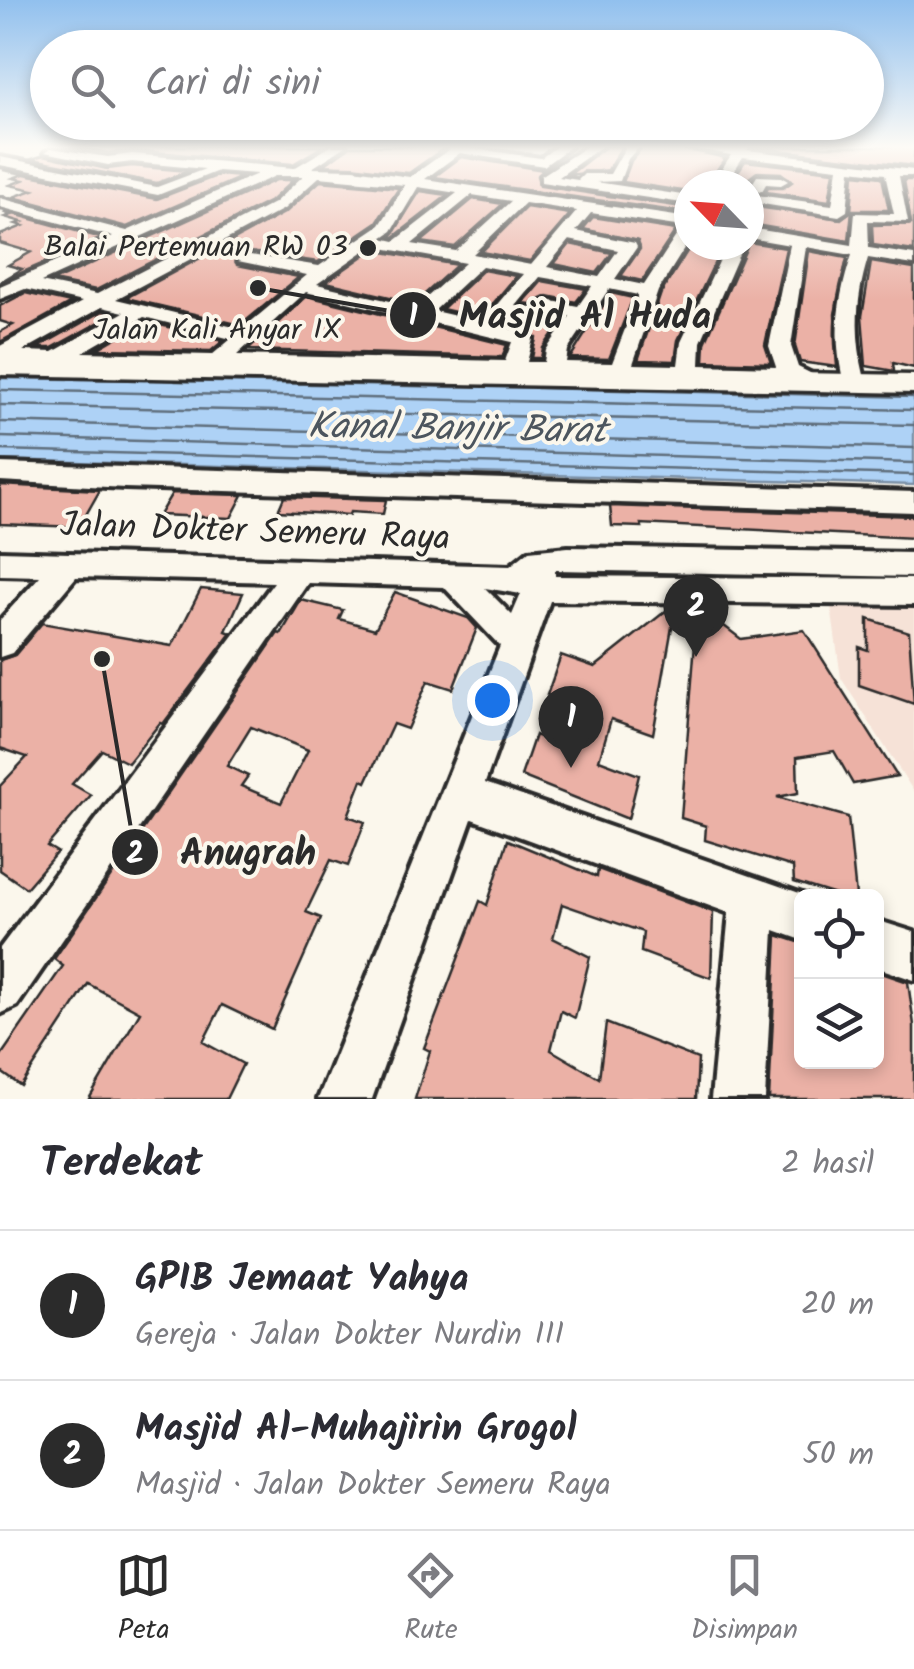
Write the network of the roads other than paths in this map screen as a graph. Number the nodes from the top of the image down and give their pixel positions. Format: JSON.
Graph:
{"nodes":[{"id":1,"x":216,"y":197,"type":"edge"},
{"id":2,"x":217,"y":197,"type":"edge"},
{"id":3,"x":286,"y":197,"type":"edge"},
{"id":4,"x":406,"y":197,"type":"edge"},
{"id":5,"x":449,"y":197,"type":"edge"},
{"id":6,"x":522,"y":197,"type":"edge"},
{"id":7,"x":530,"y":197,"type":"edge"},
{"id":8,"x":772,"y":197,"type":"edge"},
{"id":9,"x":839,"y":197,"type":"edge"},
{"id":10,"x":764,"y":200,"type":"edge"},
{"id":11,"x":770,"y":201,"type":"junction"},
{"id":12,"x":0,"y":202,"type":"edge"},
{"id":13,"x":142,"y":206,"type":"dead end"},
{"id":14,"x":587,"y":208,"type":"junction"},
{"id":15,"x":273,"y":209,"type":"junction"},
{"id":16,"x":764,"y":209,"type":"edge"},
{"id":17,"x":839,"y":211,"type":"junction"},
{"id":18,"x":178,"y":213,"type":"junction"},
{"id":19,"x":625,"y":213,"type":"junction"},
{"id":20,"x":860,"y":219,"type":"junction"},
{"id":21,"x":909,"y":219,"type":"edge"},
{"id":22,"x":674,"y":223,"type":"edge"},
{"id":23,"x":565,"y":234,"type":"junction"},
{"id":24,"x":126,"y":236,"type":"junction"},
{"id":25,"x":764,"y":236,"type":"edge"},
{"id":26,"x":370,"y":240,"type":"junction"},
{"id":27,"x":604,"y":241,"type":"junction"},
{"id":28,"x":69,"y":242,"type":"dead end"},
{"id":29,"x":799,"y":242,"type":"junction"},
{"id":30,"x":152,"y":244,"type":"dead end"},
{"id":31,"x":399,"y":246,"type":"junction"},
{"id":32,"x":95,"y":250,"type":"junction"},
{"id":33,"x":674,"y":250,"type":"edge"},
{"id":34,"x":861,"y":252,"type":"junction"},
{"id":35,"x":244,"y":256,"type":"dead end"},
{"id":36,"x":894,"y":257,"type":"junction"},
{"id":37,"x":127,"y":258,"type":"dead end"},
{"id":38,"x":470,"y":258,"type":"junction"},
{"id":39,"x":728,"y":260,"type":"edge"},
{"id":40,"x":914,"y":260,"type":"edge"},
{"id":41,"x":2,"y":265,"type":"dead end"},
{"id":42,"x":536,"y":268,"type":"junction"},
{"id":43,"x":326,"y":273,"type":"junction"},
{"id":44,"x":894,"y":278,"type":"dead end"},
{"id":45,"x":30,"y":279,"type":"junction"},
{"id":46,"x":603,"y":282,"type":"junction"},
{"id":47,"x":302,"y":286,"type":"junction"},
{"id":48,"x":649,"y":291,"type":"junction"},
{"id":49,"x":0,"y":292,"type":"edge"},
{"id":50,"x":102,"y":300,"type":"junction"},
{"id":51,"x":503,"y":308,"type":"junction"},
{"id":52,"x":141,"y":310,"type":"junction"},
{"id":53,"x":420,"y":312,"type":"junction"},
{"id":54,"x":577,"y":321,"type":"junction"},
{"id":55,"x":548,"y":324,"type":"dead end"},
{"id":56,"x":487,"y":329,"type":"junction"},
{"id":57,"x":248,"y":337,"type":"junction"},
{"id":58,"x":0,"y":356,"type":"edge"},
{"id":59,"x":56,"y":360,"type":"junction"},
{"id":60,"x":218,"y":362,"type":"junction"},
{"id":61,"x":515,"y":365,"type":"junction"},
{"id":62,"x":554,"y":366,"type":"junction"},
{"id":63,"x":0,"y":367,"type":"edge"},
{"id":64,"x":621,"y":368,"type":"junction"},
{"id":65,"x":689,"y":370,"type":"junction"},
{"id":66,"x":790,"y":373,"type":"junction"},
{"id":67,"x":852,"y":375,"type":"junction"},
{"id":68,"x":914,"y":377,"type":"edge"},
{"id":69,"x":914,"y":384,"type":"edge"},
{"id":70,"x":0,"y":472,"type":"edge"},
{"id":71,"x":914,"y":502,"type":"edge"},
{"id":72,"x":0,"y":563,"type":"edge"},
{"id":73,"x":914,"y":564,"type":"edge"},
{"id":74,"x":68,"y":565,"type":"junction"},
{"id":75,"x":298,"y":574,"type":"junction"},
{"id":76,"x":529,"y":574,"type":"junction"},
{"id":77,"x":453,"y":577,"type":"junction"},
{"id":78,"x":914,"y":592,"type":"edge"},
{"id":79,"x":0,"y":643,"type":"edge"},
{"id":80,"x":519,"y":643,"type":"junction"},
{"id":81,"x":462,"y":795,"type":"junction"},
{"id":82,"x":753,"y":901,"type":"junction"},
{"id":83,"x":794,"y":914,"type":"edge"},
{"id":84,"x":884,"y":946,"type":"edge"},
{"id":85,"x":914,"y":956,"type":"edge"},
{"id":86,"x":0,"y":988,"type":"edge"},
{"id":87,"x":345,"y":1099,"type":"edge"},
{"id":88,"x":738,"y":1099,"type":"edge"}],
"edges":[{"from":1,"to":18,"type":"street"},
{"from":2,"to":15,"type":"street"},
{"from":3,"to":15,"type":"street"},
{"from":4,"to":26,"type":"street"},
{"from":5,"to":31,"type":"street"},
{"from":6,"to":38,"type":"street"},
{"from":7,"to":14,"type":"street"},
{"from":8,"to":11,"type":"street"},
{"from":9,"to":17,"type":"street"},
{"from":10,"to":11,"type":"street"},
{"from":11,"to":17,"type":"street"},
{"from":12,"to":24,"type":"street"},
{"from":13,"to":18,"type":"street"},
{"from":14,"to":19,"type":"street"},
{"from":14,"to":23,"type":"street"},
{"from":15,"to":50,"type":"street"},
{"from":16,"to":20,"type":"street"},
{"from":17,"to":20,"type":"street"},
{"from":18,"to":24,"type":"street"},
{"from":19,"to":22,"type":"street"},
{"from":19,"to":27,"type":"street"},
{"from":20,"to":21,"type":"street"},
{"from":20,"to":34,"type":"street"},
{"from":23,"to":27,"type":"street"},
{"from":23,"to":42,"type":"street"},
{"from":24,"to":30,"type":"street"},
{"from":24,"to":32,"type":"street"},
{"from":25,"to":29,"type":"street"},
{"from":26,"to":31,"type":"street"},
{"from":26,"to":43,"type":"street"},
{"from":27,"to":46,"type":"street"},
{"from":28,"to":32,"type":"street"},
{"from":29,"to":34,"type":"street"},
{"from":29,"to":66,"type":"street"},
{"from":31,"to":38,"type":"street"},
{"from":32,"to":37,"type":"street"},
{"from":32,"to":45,"type":"street"},
{"from":33,"to":48,"type":"street"},
{"from":34,"to":36,"type":"street"},
{"from":34,"to":67,"type":"street"},
{"from":35,"to":43,"type":"street"},
{"from":36,"to":40,"type":"street"},
{"from":36,"to":44,"type":"street"},
{"from":38,"to":42,"type":"street"},
{"from":38,"to":53,"type":"street"},
{"from":39,"to":65,"type":"street"},
{"from":41,"to":45,"type":"street"},
{"from":42,"to":46,"type":"street"},
{"from":42,"to":51,"type":"street"},
{"from":43,"to":47,"type":"street"},
{"from":45,"to":49,"type":"street"},
{"from":45,"to":50,"type":"street"},
{"from":46,"to":48,"type":"street"},
{"from":46,"to":54,"type":"street"},
{"from":47,"to":53,"type":"street"},
{"from":47,"to":57,"type":"street"},
{"from":48,"to":64,"type":"street"},
{"from":50,"to":52,"type":"street"},
{"from":50,"to":58,"type":"street"},
{"from":51,"to":54,"type":"street"},
{"from":51,"to":56,"type":"street"},
{"from":52,"to":57,"type":"street"},
{"from":52,"to":59,"type":"street"},
{"from":53,"to":56,"type":"street"},
{"from":54,"to":55,"type":"street"},
{"from":54,"to":62,"type":"street"},
{"from":56,"to":61,"type":"street"},
{"from":57,"to":60,"type":"street"},
{"from":58,"to":59,"type":"street","name":"Jalan Kali Anyar IX"},
{"from":59,"to":60,"type":"street","name":"Jalan Kali Anyar IX"},
{"from":60,"to":61,"type":"street","name":"Jalan Kali Anyar IX"},
{"from":61,"to":62,"type":"street","name":"Jalan Kali Anyar IX"},
{"from":62,"to":64,"type":"street","name":"Jalan Kali Anyar IX"},
{"from":63,"to":69,"type":"main road"},
{"from":64,"to":65,"type":"street","name":"Jalan Kali Anyar IX"},
{"from":65,"to":66,"type":"street","name":"Jalan Kali Anyar IX"},
{"from":66,"to":67,"type":"street","name":"Jalan Kali Anyar IX"},
{"from":67,"to":68,"type":"street","name":"Jalan Kali Anyar IX"},
{"from":70,"to":71,"type":"street"},
{"from":72,"to":74,"type":"street","name":"Jalan Dokter Semeru Raya"},
{"from":73,"to":76,"type":"street","name":"Jalan Dokter Semeru Raya"},
{"from":74,"to":75,"type":"street","name":"Jalan Dokter Semeru Raya"},
{"from":74,"to":79,"type":"street"},
{"from":75,"to":77,"type":"street","name":"Jalan Dokter Semeru Raya"},
{"from":75,"to":86,"type":"street"},
{"from":76,"to":77,"type":"street","name":"Jalan Dokter Semeru Raya"},
{"from":76,"to":78,"type":"street","name":"Jalan Dokter Semeru Raya"},
{"from":76,"to":80,"type":"street"},
{"from":77,"to":80,"type":"street"},
{"from":80,"to":81,"type":"street"},
{"from":81,"to":82,"type":"street"},
{"from":81,"to":87,"type":"street"},
{"from":82,"to":83,"type":"street"},
{"from":82,"to":88,"type":"street"},
{"from":84,"to":85,"type":"street"}]}
